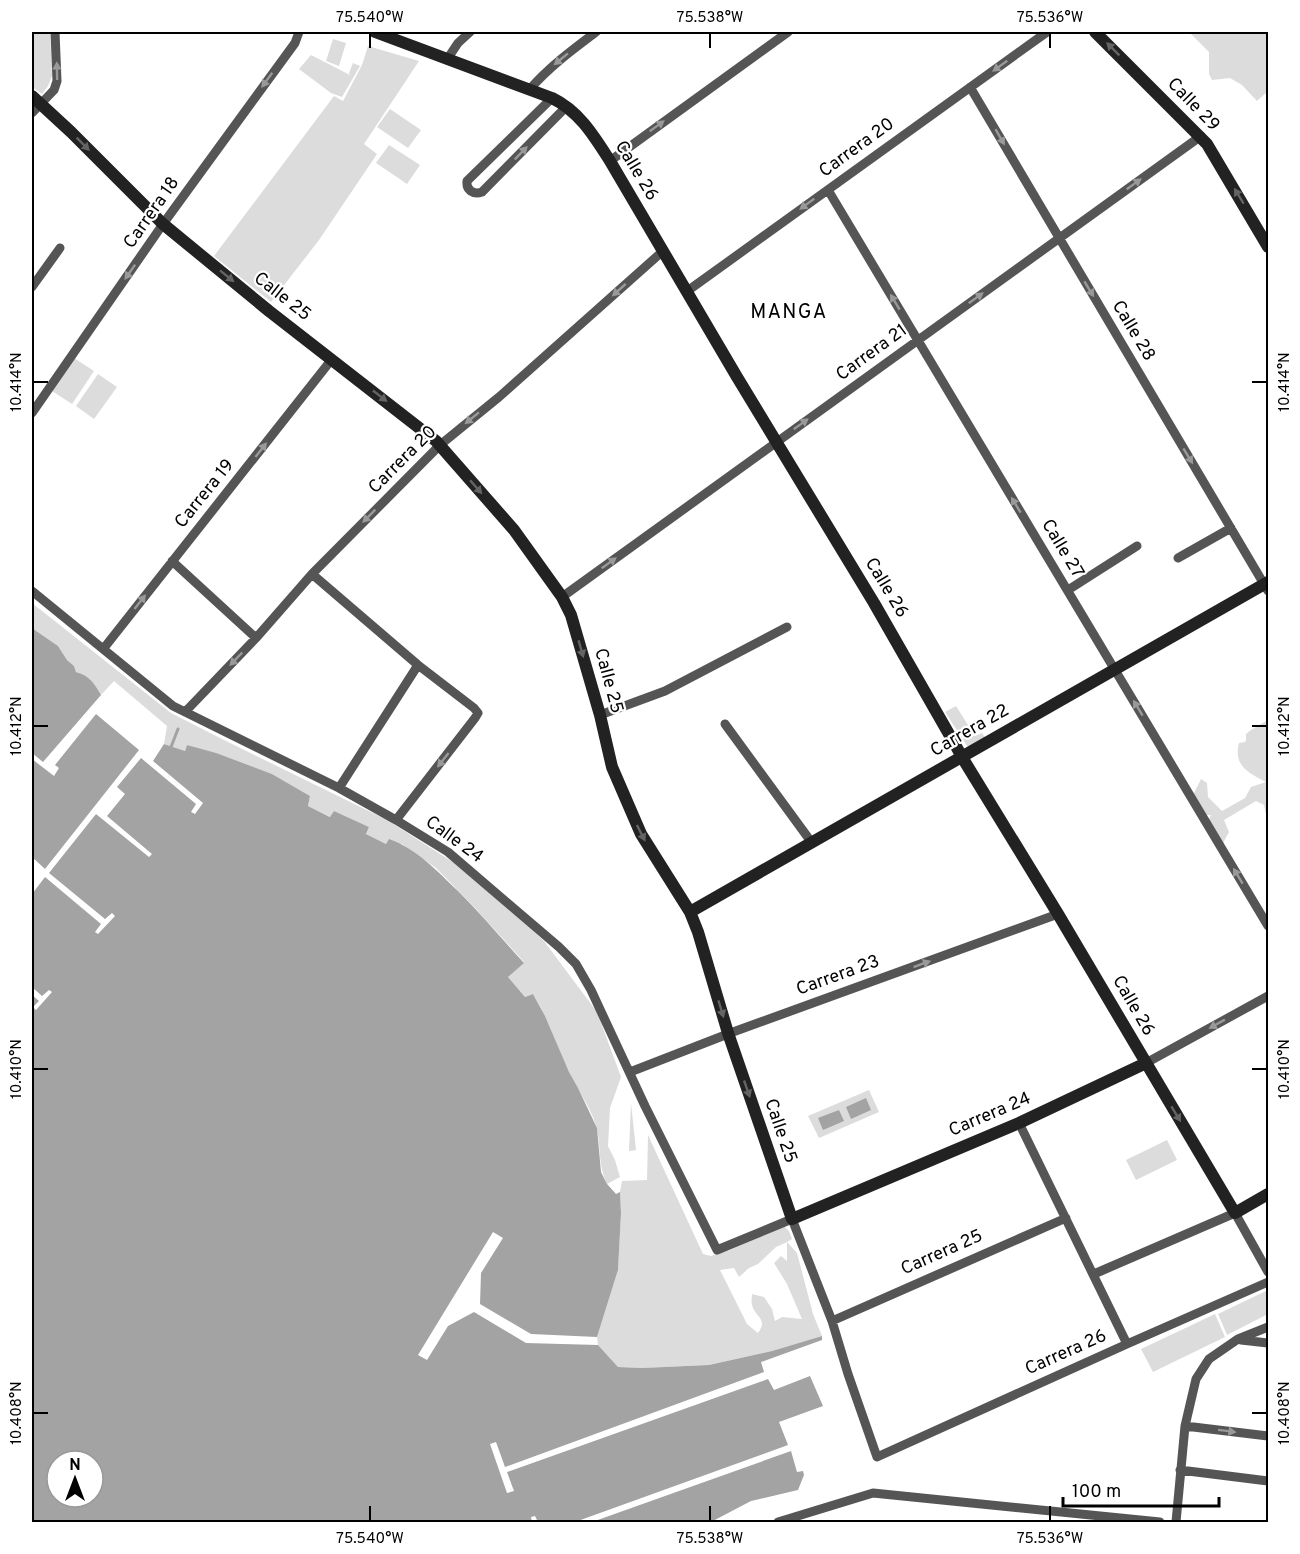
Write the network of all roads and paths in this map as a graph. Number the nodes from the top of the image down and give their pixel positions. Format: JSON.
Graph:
{"nodes":[{"id":1,"x":55,"y":32,"type":"edge"},
{"id":2,"x":299,"y":32,"type":"edge"},
{"id":3,"x":375,"y":32,"type":"edge"},
{"id":4,"x":470,"y":32,"type":"edge"},
{"id":5,"x":596,"y":32,"type":"edge"},
{"id":6,"x":788,"y":32,"type":"edge"},
{"id":7,"x":1047,"y":32,"type":"edge"},
{"id":8,"x":1095,"y":32,"type":"edge"},
{"id":9,"x":448,"y":58,"type":"junction"},
{"id":10,"x":970,"y":87,"type":"junction"},
{"id":11,"x":529,"y":90,"type":"junction"},
{"id":12,"x":552,"y":98,"type":"junction"},
{"id":13,"x":35,"y":104,"type":"edge"},
{"id":14,"x":567,"y":106,"type":"junction"},
{"id":15,"x":1201,"y":136,"type":"junction"},
{"id":16,"x":610,"y":161,"type":"junction"},
{"id":17,"x":828,"y":190,"type":"junction"},
{"id":18,"x":163,"y":224,"type":"junction"},
{"id":19,"x":1059,"y":238,"type":"junction"},
{"id":20,"x":1269,"y":247,"type":"edge"},
{"id":21,"x":60,"y":248,"type":"dead end"},
{"id":22,"x":663,"y":251,"type":"junction"},
{"id":23,"x":32,"y":287,"type":"edge"},
{"id":24,"x":686,"y":292,"type":"junction"},
{"id":25,"x":918,"y":340,"type":"junction"},
{"id":26,"x":332,"y":359,"type":"junction"},
{"id":27,"x":32,"y":413,"type":"edge"},
{"id":28,"x":777,"y":442,"type":"junction"},
{"id":29,"x":440,"y":445,"type":"junction"},
{"id":30,"x":1231,"y":528,"type":"junction"},
{"id":31,"x":1137,"y":546,"type":"dead end"},
{"id":32,"x":1178,"y":558,"type":"dead end"},
{"id":33,"x":172,"y":561,"type":"junction"},
{"id":34,"x":312,"y":574,"type":"junction"},
{"id":35,"x":1267,"y":586,"type":"edge"},
{"id":36,"x":1068,"y":590,"type":"junction"},
{"id":37,"x":32,"y":591,"type":"edge"},
{"id":38,"x":562,"y":597,"type":"junction"},
{"id":39,"x":787,"y":627,"type":"dead end"},
{"id":40,"x":256,"y":638,"type":"junction"},
{"id":41,"x":104,"y":648,"type":"junction"},
{"id":42,"x":418,"y":665,"type":"junction"},
{"id":43,"x":1115,"y":670,"type":"junction"},
{"id":44,"x":185,"y":712,"type":"junction"},
{"id":45,"x":600,"y":715,"type":"junction"},
{"id":46,"x":725,"y":724,"type":"dead end"},
{"id":47,"x":962,"y":756,"type":"junction"},
{"id":48,"x":339,"y":788,"type":"junction"},
{"id":49,"x":396,"y":820,"type":"junction"},
{"id":50,"x":812,"y":843,"type":"junction"},
{"id":51,"x":690,"y":912,"type":"junction"},
{"id":52,"x":1058,"y":914,"type":"junction"},
{"id":53,"x":1269,"y":926,"type":"edge"},
{"id":54,"x":1269,"y":996,"type":"edge"},
{"id":55,"x":728,"y":1033,"type":"junction"},
{"id":56,"x":1146,"y":1063,"type":"junction"},
{"id":57,"x":630,"y":1072,"type":"junction"},
{"id":58,"x":1019,"y":1123,"type":"junction"},
{"id":59,"x":1269,"y":1194,"type":"edge"},
{"id":60,"x":1235,"y":1213,"type":"junction"},
{"id":61,"x":1066,"y":1218,"type":"junction"},
{"id":62,"x":792,"y":1219,"type":"junction"},
{"id":63,"x":717,"y":1250,"type":"joint"},
{"id":64,"x":1269,"y":1272,"type":"edge"},
{"id":65,"x":1094,"y":1274,"type":"junction"},
{"id":66,"x":1269,"y":1281,"type":"edge"},
{"id":67,"x":832,"y":1321,"type":"junction"},
{"id":68,"x":1269,"y":1327,"type":"edge"},
{"id":69,"x":1238,"y":1339,"type":"junction"},
{"id":70,"x":1269,"y":1343,"type":"edge"},
{"id":71,"x":1127,"y":1344,"type":"junction"},
{"id":72,"x":1185,"y":1426,"type":"junction"},
{"id":73,"x":1269,"y":1436,"type":"edge"},
{"id":74,"x":877,"y":1457,"type":"joint"},
{"id":75,"x":1180,"y":1470,"type":"junction"},
{"id":76,"x":1269,"y":1481,"type":"edge"},
{"id":77,"x":778,"y":1522,"type":"edge"},
{"id":78,"x":1160,"y":1522,"type":"edge"},
{"id":79,"x":1176,"y":1522,"type":"edge"}],
"edges":[{"from":13,"to":1,"type":"street","one_way":true},
{"from":2,"to":18,"type":"street","name":"Carrera 18","one_way":true},
{"from":3,"to":9,"type":"main road","name":"Calle 26"},
{"from":4,"to":9,"type":"street"},
{"from":5,"to":11,"type":"street","one_way":true},
{"from":16,"to":6,"type":"street","one_way":true},
{"from":7,"to":10,"type":"street","name":"Carrera 20","one_way":true},
{"from":15,"to":8,"type":"main road","name":"Calle 29","one_way":true},
{"from":9,"to":11,"type":"main road","name":"Calle 26"},
{"from":10,"to":17,"type":"street","name":"Carrera 20"},
{"from":10,"to":19,"type":"street","name":"Calle 28","one_way":true},
{"from":11,"to":12,"type":"main road","name":"Calle 26"},
{"from":12,"to":14,"type":"main road","name":"Calle 26"},
{"from":12,"to":14,"type":"street","one_way":true},
{"from":13,"to":18,"type":"main road","name":"Calle 25","one_way":true},
{"from":14,"to":16,"type":"main road","name":"Calle 26"},
{"from":19,"to":15,"type":"street","name":"Carrera 21","one_way":true},
{"from":20,"to":15,"type":"main road","name":"Calle 29","one_way":true},
{"from":16,"to":22,"type":"main road","name":"Calle 26"},
{"from":17,"to":24,"type":"street","name":"Carrera 20","one_way":true},
{"from":25,"to":17,"type":"street","name":"Calle 27","one_way":true},
{"from":18,"to":26,"type":"main road","name":"Calle 25","one_way":true},
{"from":18,"to":27,"type":"street","name":"Carrera 18","one_way":true},
{"from":25,"to":19,"type":"street","name":"Carrera 21","one_way":true},
{"from":19,"to":30,"type":"street","name":"Calle 28","one_way":true},
{"from":21,"to":23,"type":"street"},
{"from":22,"to":24,"type":"main road","name":"Calle 26"},
{"from":22,"to":29,"type":"street","name":"Carrera 20","one_way":true},
{"from":24,"to":28,"type":"main road","name":"Calle 26"},
{"from":28,"to":25,"type":"street","name":"Carrera 21","one_way":true},
{"from":36,"to":25,"type":"street","name":"Calle 27","one_way":true},
{"from":26,"to":29,"type":"main road","name":"Calle 25","one_way":true},
{"from":33,"to":26,"type":"street","name":"Carrera 19","one_way":true},
{"from":38,"to":28,"type":"street","name":"Carrera 21","one_way":true},
{"from":28,"to":47,"type":"main road","name":"Calle 26"},
{"from":29,"to":34,"type":"street","name":"Carrera 20","one_way":true},
{"from":29,"to":38,"type":"main road","name":"Calle 25","one_way":true},
{"from":30,"to":32,"type":"street"},
{"from":30,"to":35,"type":"street","name":"Calle 28"},
{"from":31,"to":36,"type":"street"},
{"from":33,"to":40,"type":"street"},
{"from":41,"to":33,"type":"street","name":"Carrera 19","one_way":true},
{"from":34,"to":40,"type":"street","name":"Carrera 20"},
{"from":34,"to":42,"type":"street"},
{"from":35,"to":43,"type":"main road","name":"Carrera 22"},
{"from":36,"to":43,"type":"street","name":"Calle 27"},
{"from":37,"to":41,"type":"street","name":"Calle 24"},
{"from":38,"to":45,"type":"main road","name":"Calle 25","one_way":true},
{"from":39,"to":45,"type":"street"},
{"from":40,"to":44,"type":"street","name":"Carrera 20","one_way":true},
{"from":41,"to":44,"type":"street","name":"Calle 24"},
{"from":42,"to":48,"type":"street"},
{"from":42,"to":49,"type":"street","one_way":true},
{"from":43,"to":47,"type":"main road","name":"Carrera 22"},
{"from":53,"to":43,"type":"street","name":"Calle 27","one_way":true},
{"from":44,"to":48,"type":"street","name":"Calle 24"},
{"from":45,"to":51,"type":"main road","name":"Calle 25","one_way":true},
{"from":46,"to":50,"type":"street"},
{"from":47,"to":50,"type":"main road","name":"Carrera 22"},
{"from":47,"to":52,"type":"main road","name":"Calle 26"},
{"from":48,"to":49,"type":"street","name":"Calle 24"},
{"from":49,"to":57,"type":"street","name":"Calle 24"},
{"from":50,"to":51,"type":"main road","name":"Carrera 22"},
{"from":51,"to":55,"type":"main road","name":"Calle 25","one_way":true},
{"from":55,"to":52,"type":"street","name":"Carrera 23","one_way":true},
{"from":52,"to":56,"type":"main road","name":"Calle 26"},
{"from":54,"to":56,"type":"street","name":"Carrera 24","one_way":true},
{"from":55,"to":57,"type":"street","name":"Carrera 23"},
{"from":55,"to":62,"type":"main road","name":"Calle 25","one_way":true},
{"from":56,"to":58,"type":"main road","name":"Carrera 24"},
{"from":56,"to":60,"type":"main road","name":"Calle 26","one_way":true},
{"from":57,"to":63,"type":"street","name":"Calle 24"},
{"from":58,"to":61,"type":"street"},
{"from":58,"to":62,"type":"main road","name":"Carrera 24"},
{"from":59,"to":60,"type":"main road"},
{"from":60,"to":64,"type":"street","name":"Calle 26"},
{"from":60,"to":65,"type":"street"},
{"from":61,"to":65,"type":"street"},
{"from":61,"to":67,"type":"street","name":"Carrera 25"},
{"from":62,"to":63,"type":"street","name":"Carrera 24"},
{"from":62,"to":67,"type":"street","name":"Calle 25"},
{"from":65,"to":71,"type":"street"},
{"from":66,"to":71,"type":"street","name":"Carrera 26"},
{"from":67,"to":74,"type":"street","name":"Calle 25"},
{"from":68,"to":69,"type":"street"},
{"from":69,"to":70,"type":"street"},
{"from":69,"to":72,"type":"street"},
{"from":71,"to":74,"type":"street","name":"Carrera 26"},
{"from":72,"to":73,"type":"street","one_way":true},
{"from":72,"to":75,"type":"street"},
{"from":75,"to":76,"type":"street"},
{"from":75,"to":79,"type":"street"},
{"from":77,"to":78,"type":"street"}]}
